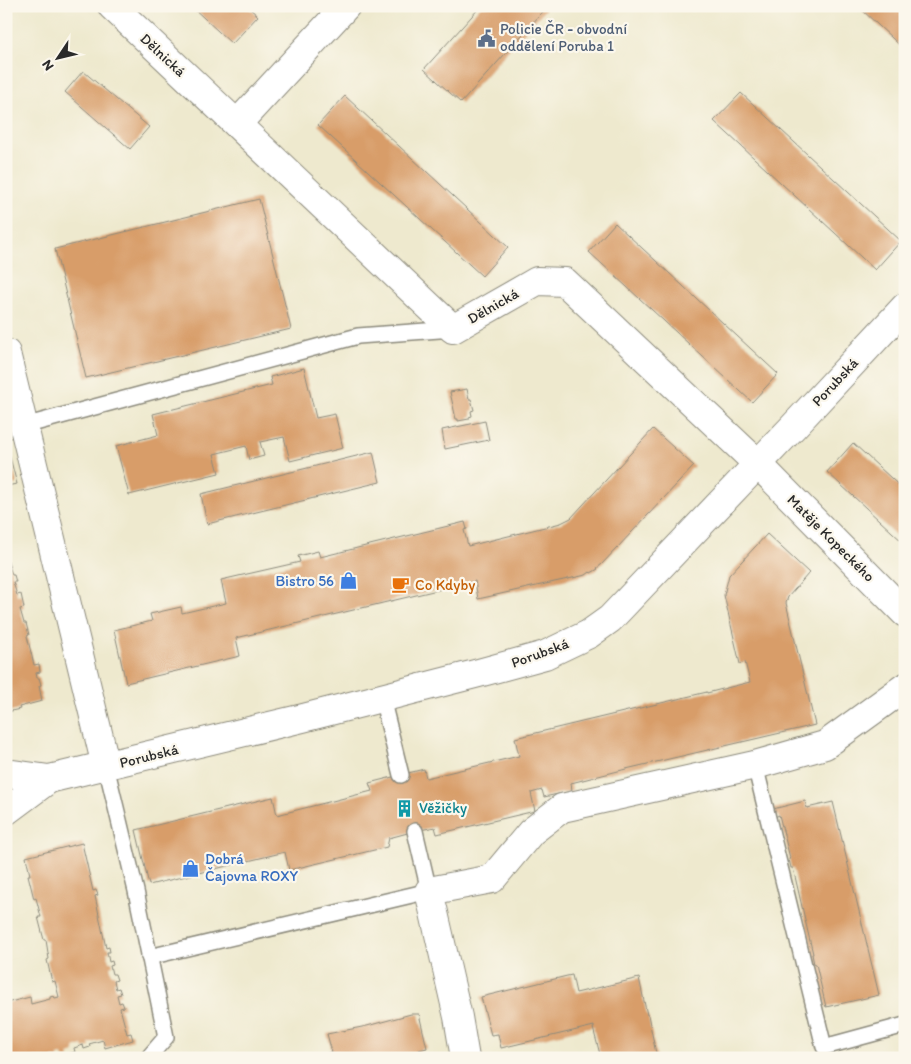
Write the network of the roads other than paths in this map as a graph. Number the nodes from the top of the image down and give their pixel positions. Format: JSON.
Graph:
{"nodes":[{"id":1,"x":112,"y":6,"type":"edge"},
{"id":2,"x":346,"y":6,"type":"edge"},
{"id":3,"x":237,"y":124,"type":"junction"},
{"id":4,"x":905,"y":307,"type":"edge"},
{"id":5,"x":453,"y":329,"type":"junction"},
{"id":6,"x":6,"y":353,"type":"edge"},
{"id":7,"x":24,"y":426,"type":"junction"},
{"id":8,"x":758,"y":464,"type":"junction"},
{"id":9,"x":905,"y":613,"type":"edge"},
{"id":10,"x":905,"y":687,"type":"edge"},
{"id":11,"x":382,"y":698,"type":"junction"},
{"id":12,"x":755,"y":765,"type":"junction"},
{"id":13,"x":106,"y":766,"type":"junction"},
{"id":14,"x":6,"y":773,"type":"edge"},
{"id":15,"x":401,"y":775,"type":"dead end"},
{"id":16,"x":49,"y":780,"type":"junction"},
{"id":17,"x":6,"y":811,"type":"edge"},
{"id":18,"x":415,"y":831,"type":"dead end"},
{"id":19,"x":430,"y":891,"type":"junction"},
{"id":20,"x":149,"y":957,"type":"junction"},
{"id":21,"x":905,"y":1026,"type":"edge"},
{"id":22,"x":148,"y":1058,"type":"edge"},
{"id":23,"x":465,"y":1058,"type":"edge"}],
"edges":[{"from":1,"to":3,"type":"street","name":"Dělnická"},
{"from":2,"to":3,"type":"street"},
{"from":3,"to":5,"type":"street","name":"Dělnická"},
{"from":4,"to":8,"type":"street","name":"Porubská"},
{"from":5,"to":7,"type":"lane"},
{"from":5,"to":8,"type":"street","name":"Dělnická"},
{"from":6,"to":7,"type":"street"},
{"from":7,"to":13,"type":"street"},
{"from":8,"to":9,"type":"street","name":"Matěje Kopeckého"},
{"from":8,"to":11,"type":"street","name":"Porubská"},
{"from":10,"to":12,"type":"street"},
{"from":11,"to":13,"type":"street","name":"Porubská"},
{"from":11,"to":15,"type":"lane"},
{"from":12,"to":19,"type":"street"},
{"from":12,"to":21,"type":"lane"},
{"from":13,"to":16,"type":"street","name":"Porubská"},
{"from":13,"to":20,"type":"lane"},
{"from":14,"to":16,"type":"street","name":"Porubská"},
{"from":16,"to":17,"type":"street","name":"Porubská"},
{"from":18,"to":19,"type":"lane"},
{"from":19,"to":20,"type":"lane"},
{"from":19,"to":23,"type":"street"},
{"from":20,"to":22,"type":"lane"}]}
